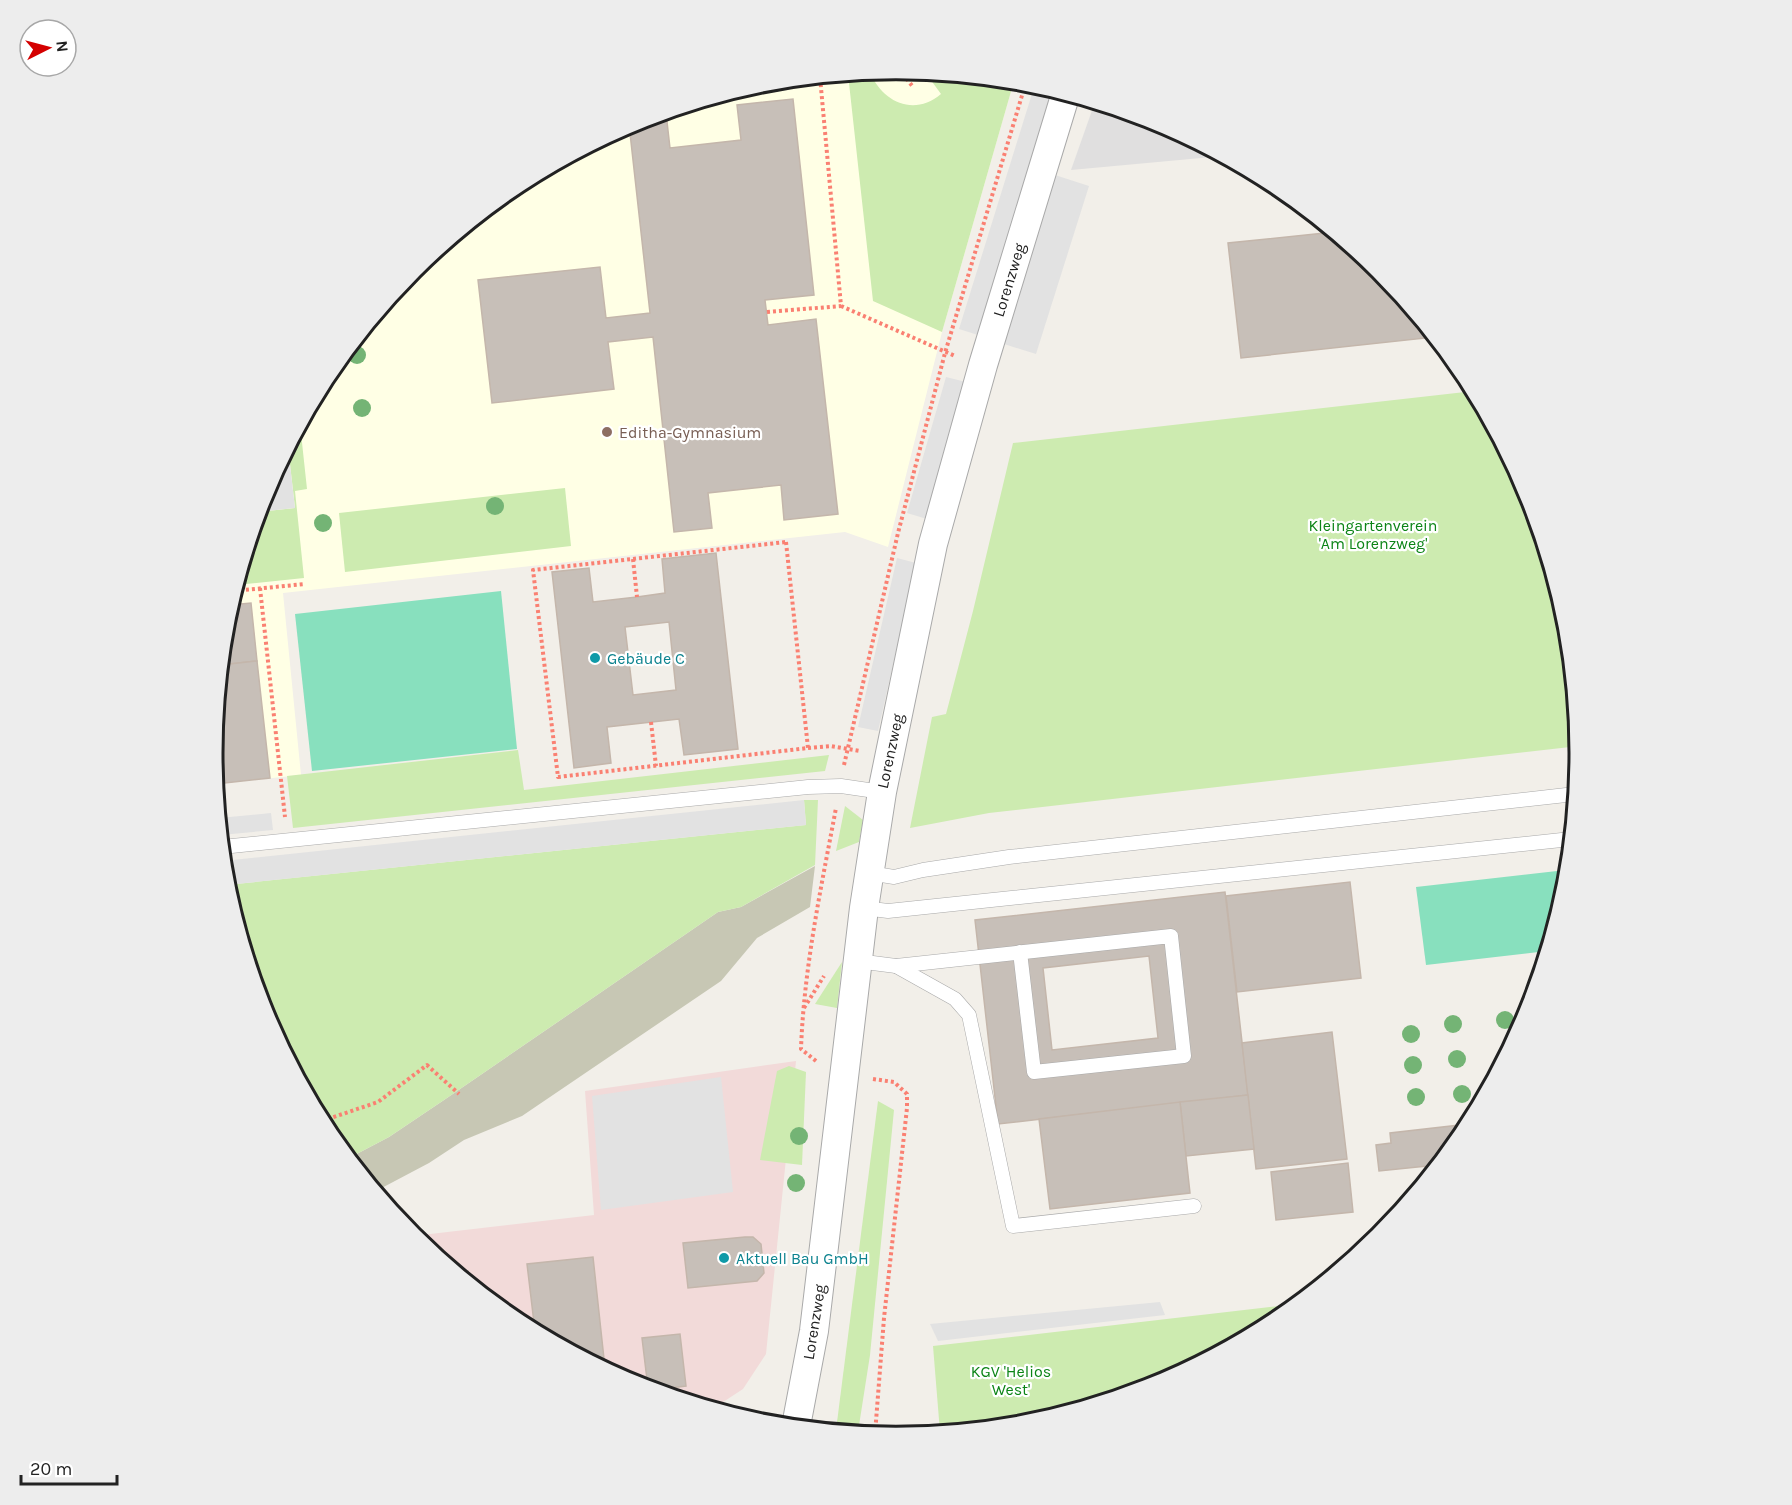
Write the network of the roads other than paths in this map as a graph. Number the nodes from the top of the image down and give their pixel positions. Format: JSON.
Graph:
{"nodes":[{"id":1,"x":1064,"y":101,"type":"edge"},
{"id":2,"x":882,"y":792,"type":"junction"},
{"id":3,"x":1568,"y":795,"type":"edge"},
{"id":4,"x":1563,"y":840,"type":"edge"},
{"id":5,"x":230,"y":846,"type":"edge"},
{"id":6,"x":869,"y":873,"type":"junction"},
{"id":7,"x":864,"y":908,"type":"junction"},
{"id":8,"x":1020,"y":952,"type":"junction"},
{"id":9,"x":857,"y":961,"type":"junction"},
{"id":10,"x":896,"y":966,"type":"junction"},
{"id":11,"x":1194,"y":1206,"type":"dead end"},
{"id":12,"x":797,"y":1418,"type":"edge"}],
"edges":[{"from":1,"to":2,"type":"street","name":"Lorenzweg"},
{"from":2,"to":5,"type":"lane"},
{"from":2,"to":6,"type":"street","name":"Lorenzweg"},
{"from":3,"to":6,"type":"lane"},
{"from":4,"to":7,"type":"lane"},
{"from":6,"to":7,"type":"street","name":"Lorenzweg"},
{"from":7,"to":9,"type":"street","name":"Lorenzweg"},
{"from":8,"to":8,"type":"lane"},
{"from":8,"to":10,"type":"lane"},
{"from":9,"to":10,"type":"lane"},
{"from":9,"to":12,"type":"street","name":"Lorenzweg"},
{"from":10,"to":11,"type":"lane"}]}
